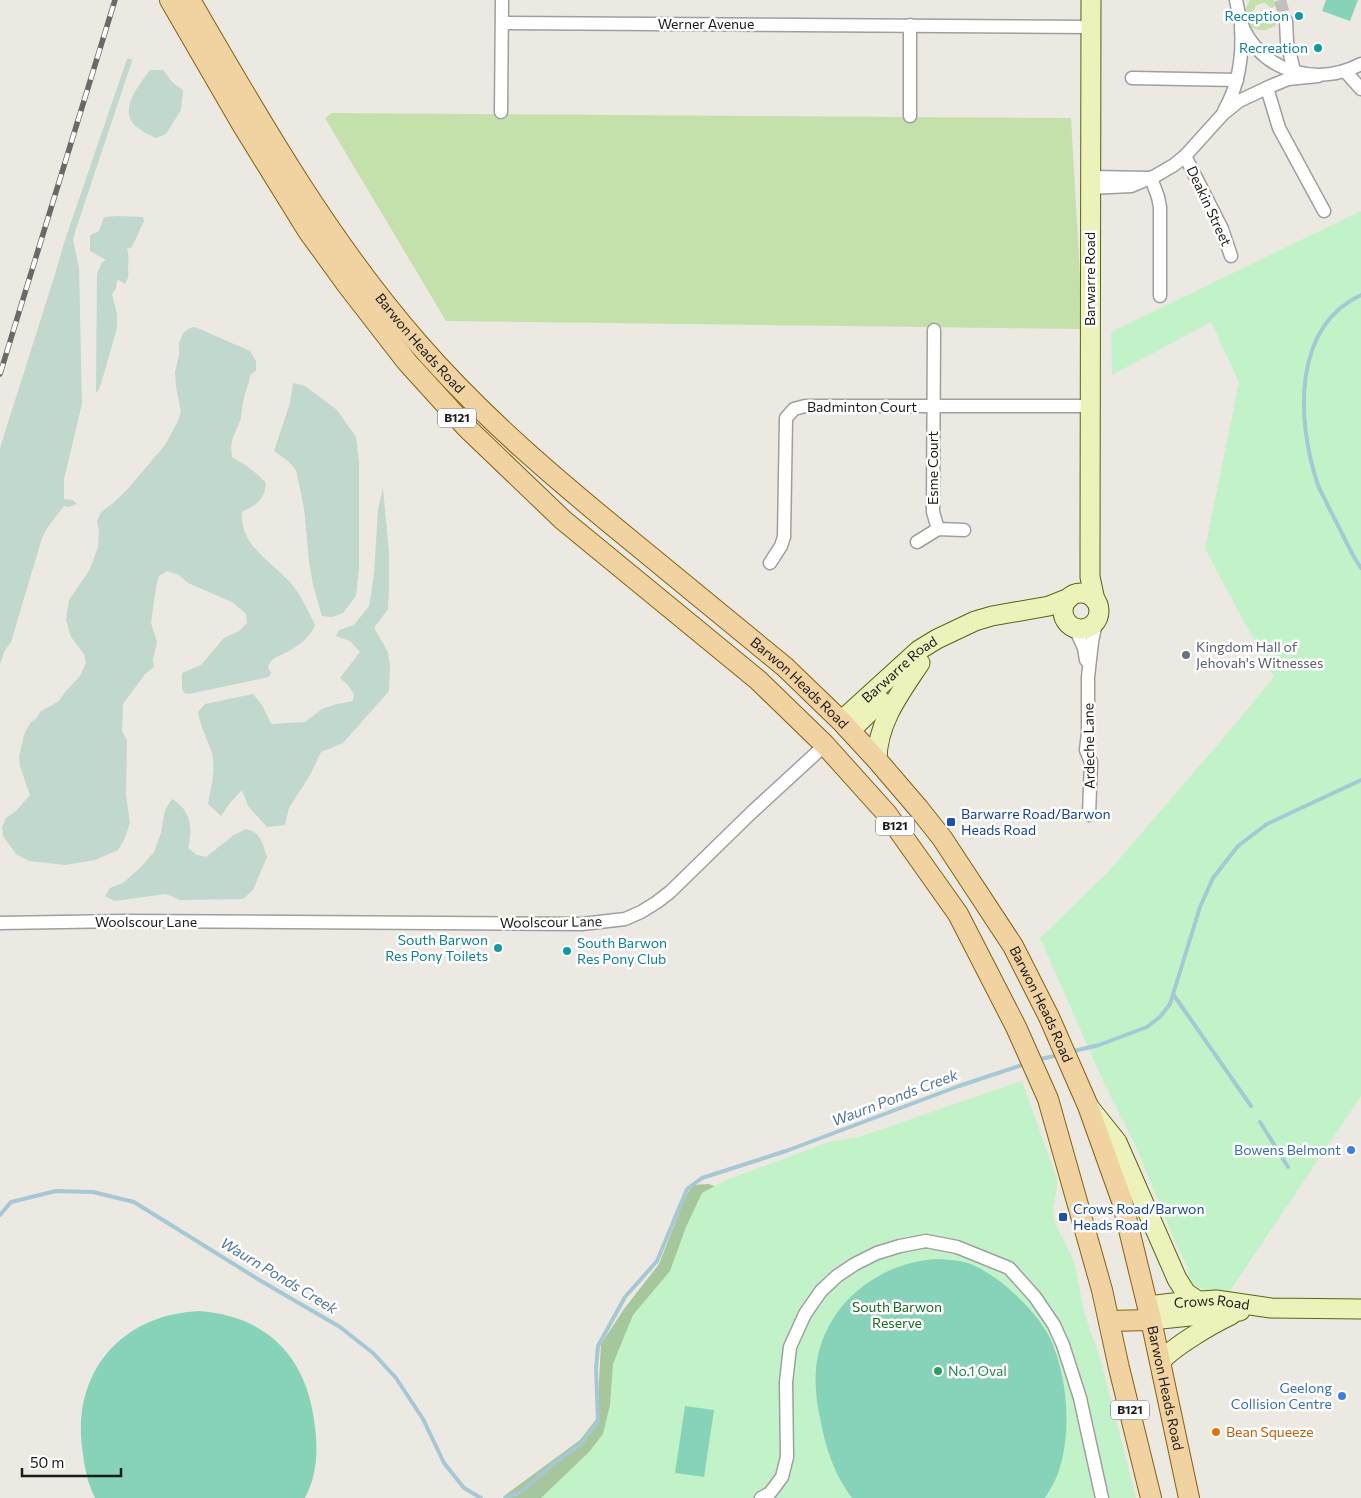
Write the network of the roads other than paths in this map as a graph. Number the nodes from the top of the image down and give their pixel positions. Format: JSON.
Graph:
{"nodes":[{"id":1,"x":502,"y":0,"type":"edge"},
{"id":2,"x":1091,"y":0,"type":"edge"},
{"id":3,"x":1236,"y":0,"type":"edge"},
{"id":4,"x":179,"y":4,"type":"edge"},
{"id":5,"x":1240,"y":18,"type":"junction"},
{"id":6,"x":1286,"y":21,"type":"tunnel mouth"},
{"id":7,"x":502,"y":23,"type":"junction"},
{"id":8,"x":910,"y":26,"type":"junction"},
{"id":9,"x":1091,"y":27,"type":"junction"},
{"id":10,"x":1361,"y":64,"type":"edge"},
{"id":11,"x":1294,"y":71,"type":"junction"},
{"id":12,"x":1345,"y":71,"type":"junction"},
{"id":13,"x":1318,"y":76,"type":"junction"},
{"id":14,"x":1132,"y":78,"type":"dead end"},
{"id":15,"x":1237,"y":80,"type":"junction"},
{"id":16,"x":1267,"y":88,"type":"junction"},
{"id":17,"x":1361,"y":90,"type":"edge"},
{"id":18,"x":501,"y":112,"type":"dead end"},
{"id":19,"x":910,"y":116,"type":"dead end"},
{"id":20,"x":1217,"y":121,"type":"junction"},
{"id":21,"x":1185,"y":156,"type":"junction"},
{"id":22,"x":1151,"y":178,"type":"junction"},
{"id":23,"x":1090,"y":182,"type":"junction"},
{"id":24,"x":1324,"y":211,"type":"dead end"},
{"id":25,"x":1232,"y":256,"type":"dead end"},
{"id":26,"x":1160,"y":296,"type":"dead end"},
{"id":27,"x":934,"y":330,"type":"dead end"},
{"id":28,"x":1090,"y":406,"type":"junction"},
{"id":29,"x":933,"y":407,"type":"junction"},
{"id":30,"x":938,"y":529,"type":"junction"},
{"id":31,"x":964,"y":530,"type":"dead end"},
{"id":32,"x":917,"y":542,"type":"dead end"},
{"id":33,"x":1090,"y":559,"type":"junction"},
{"id":34,"x":770,"y":563,"type":"dead end"},
{"id":35,"x":1072,"y":596,"type":"junction"},
{"id":36,"x":1095,"y":600,"type":"junction"},
{"id":37,"x":1002,"y":614,"type":"junction"},
{"id":38,"x":1096,"y":622,"type":"junction"},
{"id":39,"x":1070,"y":625,"type":"junction"},
{"id":40,"x":964,"y":626,"type":"junction"},
{"id":41,"x":920,"y":663,"type":"junction"},
{"id":42,"x":1088,"y":677,"type":"junction"},
{"id":43,"x":845,"y":726,"type":"junction"},
{"id":44,"x":825,"y":745,"type":"junction"},
{"id":45,"x":877,"y":760,"type":"junction"},
{"id":46,"x":1089,"y":815,"type":"dead end"},
{"id":47,"x":0,"y":924,"type":"edge"},
{"id":48,"x":1088,"y":1106,"type":"junction"},
{"id":49,"x":1198,"y":1301,"type":"junction"},
{"id":50,"x":1274,"y":1308,"type":"junction"},
{"id":51,"x":1361,"y":1308,"type":"edge"},
{"id":52,"x":1149,"y":1313,"type":"junction"},
{"id":53,"x":1222,"y":1316,"type":"junction"},
{"id":54,"x":1109,"y":1322,"type":"junction"},
{"id":55,"x":1160,"y":1362,"type":"junction"},
{"id":56,"x":762,"y":1498,"type":"edge"},
{"id":57,"x":1102,"y":1498,"type":"edge"},
{"id":58,"x":1151,"y":1498,"type":"edge"},
{"id":59,"x":1189,"y":1498,"type":"edge"}],
"edges":[{"from":1,"to":7,"type":"street"},
{"from":2,"to":9,"type":"street","name":"Barwarre Road"},
{"from":3,"to":5,"type":"street"},
{"from":4,"to":43,"type":"main road","name":"Barwon Heads Road","number":"B121"},
{"from":4,"to":44,"type":"main road","name":"Barwon Heads Road","number":"B121"},
{"from":5,"to":11,"type":"street"},
{"from":5,"to":15,"type":"street"},
{"from":6,"to":11,"type":"street"},
{"from":7,"to":8,"type":"street","name":"Werner Avenue"},
{"from":7,"to":18,"type":"street"},
{"from":8,"to":9,"type":"street","name":"Werner Avenue"},
{"from":8,"to":19,"type":"street"},
{"from":9,"to":23,"type":"street","name":"Barwarre Road"},
{"from":10,"to":12,"type":"street"},
{"from":11,"to":13,"type":"street"},
{"from":12,"to":13,"type":"street"},
{"from":12,"to":17,"type":"street"},
{"from":13,"to":16,"type":"street"},
{"from":14,"to":15,"type":"street"},
{"from":15,"to":20,"type":"street"},
{"from":16,"to":20,"type":"street"},
{"from":16,"to":24,"type":"street"},
{"from":20,"to":21,"type":"street"},
{"from":21,"to":22,"type":"street"},
{"from":21,"to":25,"type":"street","name":"Deakin Street"},
{"from":22,"to":23,"type":"street"},
{"from":22,"to":26,"type":"street"},
{"from":23,"to":28,"type":"street","name":"Barwarre Road"},
{"from":27,"to":29,"type":"street","name":"Esme Court"},
{"from":28,"to":29,"type":"street","name":"Badminton Court"},
{"from":28,"to":33,"type":"street","name":"Barwarre Road"},
{"from":29,"to":30,"type":"street","name":"Esme Court"},
{"from":29,"to":34,"type":"street","name":"Badminton Court"},
{"from":30,"to":31,"type":"street"},
{"from":30,"to":32,"type":"street"},
{"from":33,"to":35,"type":"street","name":"Barwarre Road"},
{"from":33,"to":36,"type":"street","name":"Barwarre Road"},
{"from":35,"to":36,"type":"street"},
{"from":35,"to":37,"type":"street","name":"Barwarre Road"},
{"from":35,"to":39,"type":"street"},
{"from":36,"to":38,"type":"street"},
{"from":37,"to":39,"type":"street","name":"Barwarre Road"},
{"from":37,"to":40,"type":"street","name":"Barwarre Road"},
{"from":38,"to":39,"type":"street"},
{"from":38,"to":42,"type":"street","name":"Ardeche Lane"},
{"from":39,"to":42,"type":"street","name":"Ardeche Lane"},
{"from":40,"to":41,"type":"street","name":"Barwarre Road"},
{"from":40,"to":43,"type":"street","name":"Barwarre Road"},
{"from":41,"to":43,"type":"street","name":"Barwarre Road"},
{"from":41,"to":45,"type":"street"},
{"from":42,"to":46,"type":"street","name":"Ardeche Lane"},
{"from":43,"to":44,"type":"main road"},
{"from":43,"to":45,"type":"main road","name":"Barwon Heads Road","number":"B121"},
{"from":44,"to":47,"type":"street","name":"Woolscour Lane"},
{"from":44,"to":54,"type":"main road","name":"Barwon Heads Road","number":"B121"},
{"from":45,"to":48,"type":"main road","name":"Barwon Heads Road","number":"B121"},
{"from":48,"to":49,"type":"street"},
{"from":48,"to":52,"type":"main road","name":"Barwon Heads Road","number":"B121"},
{"from":49,"to":50,"type":"street","name":"Crows Road"},
{"from":49,"to":52,"type":"street","name":"Crows Road"},
{"from":50,"to":51,"type":"street","name":"Crows Road"},
{"from":50,"to":53,"type":"street","name":"Crows Road"},
{"from":52,"to":53,"type":"street","name":"Crows Road"},
{"from":52,"to":54,"type":"main road"},
{"from":52,"to":55,"type":"main road","name":"Barwon Heads Road","number":"B121"},
{"from":53,"to":55,"type":"street"},
{"from":54,"to":58,"type":"main road","name":"Barwon Heads Road","number":"B121"},
{"from":55,"to":59,"type":"main road","name":"Barwon Heads Road","number":"B121"},
{"from":56,"to":57,"type":"street"}]}
